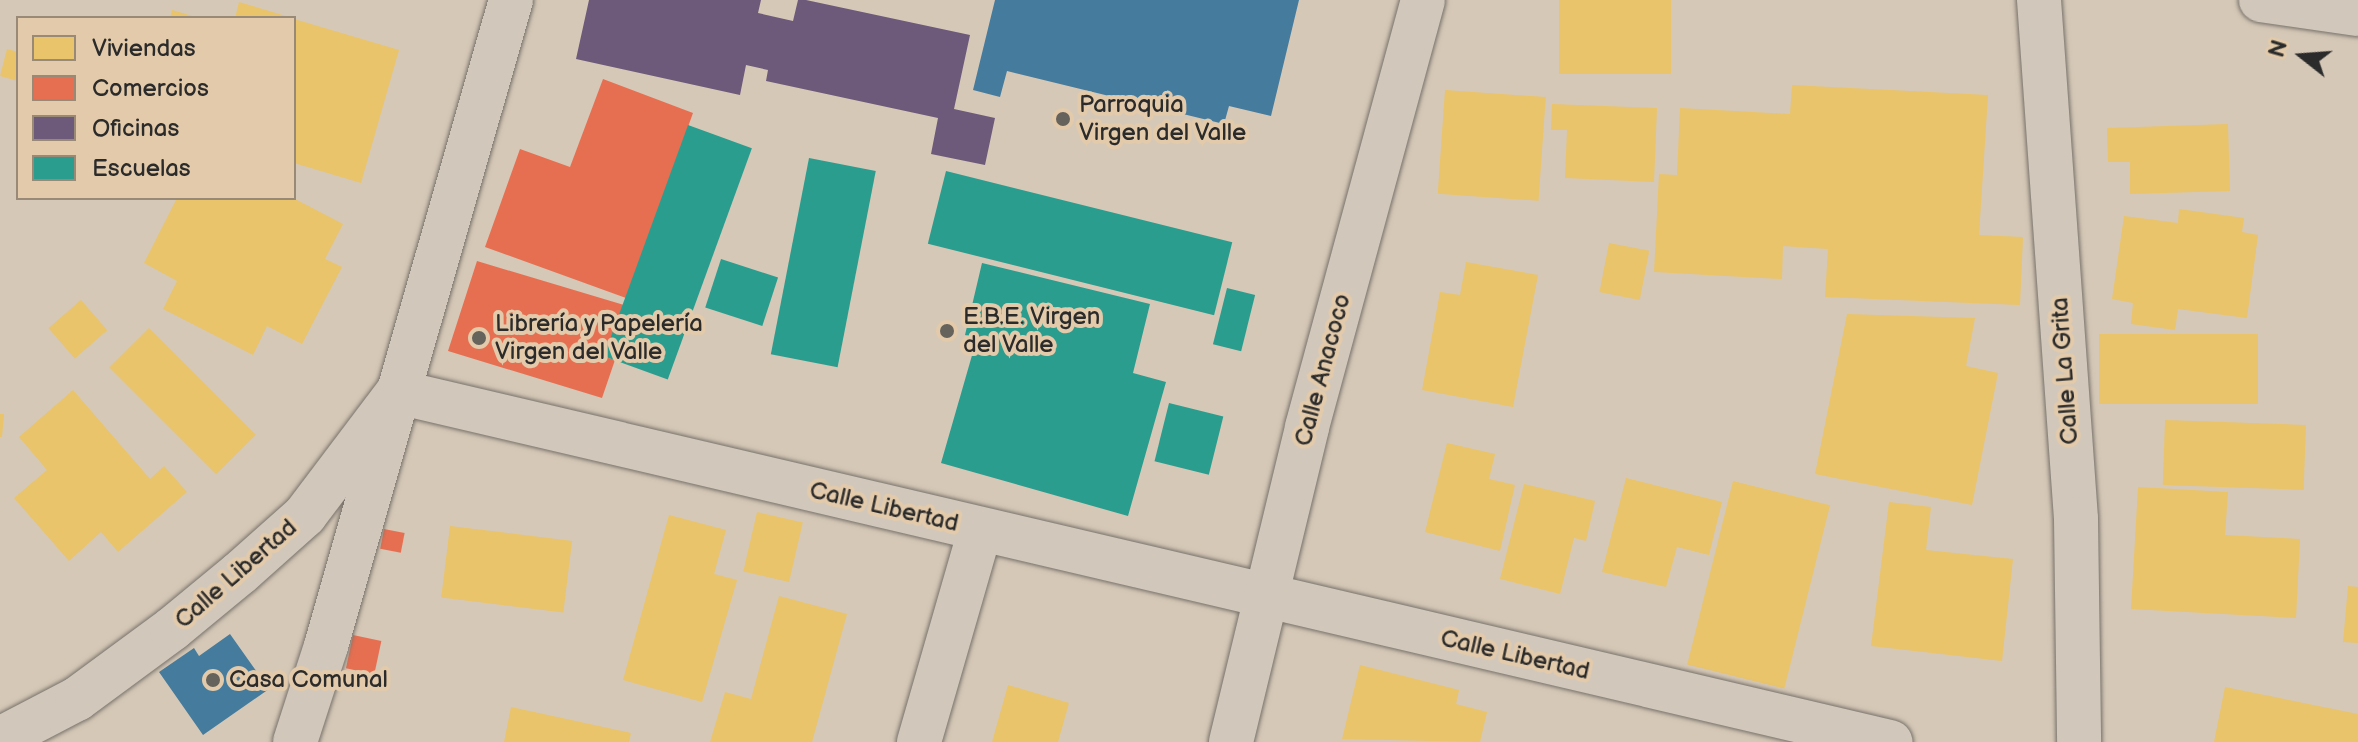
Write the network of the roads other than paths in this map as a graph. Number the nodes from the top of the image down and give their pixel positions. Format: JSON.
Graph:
{"nodes":[{"id":1,"x":511,"y":0,"type":"edge"},
{"id":2,"x":1423,"y":0,"type":"edge"},
{"id":3,"x":2039,"y":0,"type":"edge"},
{"id":4,"x":2261,"y":0,"type":"edge"},
{"id":5,"x":2358,"y":14,"type":"edge"},
{"id":6,"x":398,"y":392,"type":"junction"},
{"id":7,"x":980,"y":530,"type":"junction"},
{"id":8,"x":1266,"y":597,"type":"junction"},
{"id":9,"x":0,"y":739,"type":"edge"},
{"id":10,"x":295,"y":742,"type":"edge"},
{"id":11,"x":919,"y":742,"type":"edge"},
{"id":12,"x":1231,"y":742,"type":"edge"},
{"id":13,"x":1890,"y":742,"type":"edge"},
{"id":14,"x":2079,"y":742,"type":"edge"}],
"edges":[{"from":1,"to":6,"type":"street"},
{"from":2,"to":8,"type":"street","name":"Calle Anacoco"},
{"from":3,"to":14,"type":"street","name":"Calle La Grita"},
{"from":4,"to":5,"type":"street"},
{"from":6,"to":7,"type":"street","name":"Calle Libertad"},
{"from":6,"to":9,"type":"street","name":"Calle Libertad"},
{"from":6,"to":10,"type":"street"},
{"from":7,"to":8,"type":"street","name":"Calle Libertad"},
{"from":7,"to":11,"type":"street"},
{"from":8,"to":12,"type":"street","name":"Calle Anacoco"},
{"from":8,"to":13,"type":"street","name":"Calle Libertad"}]}
